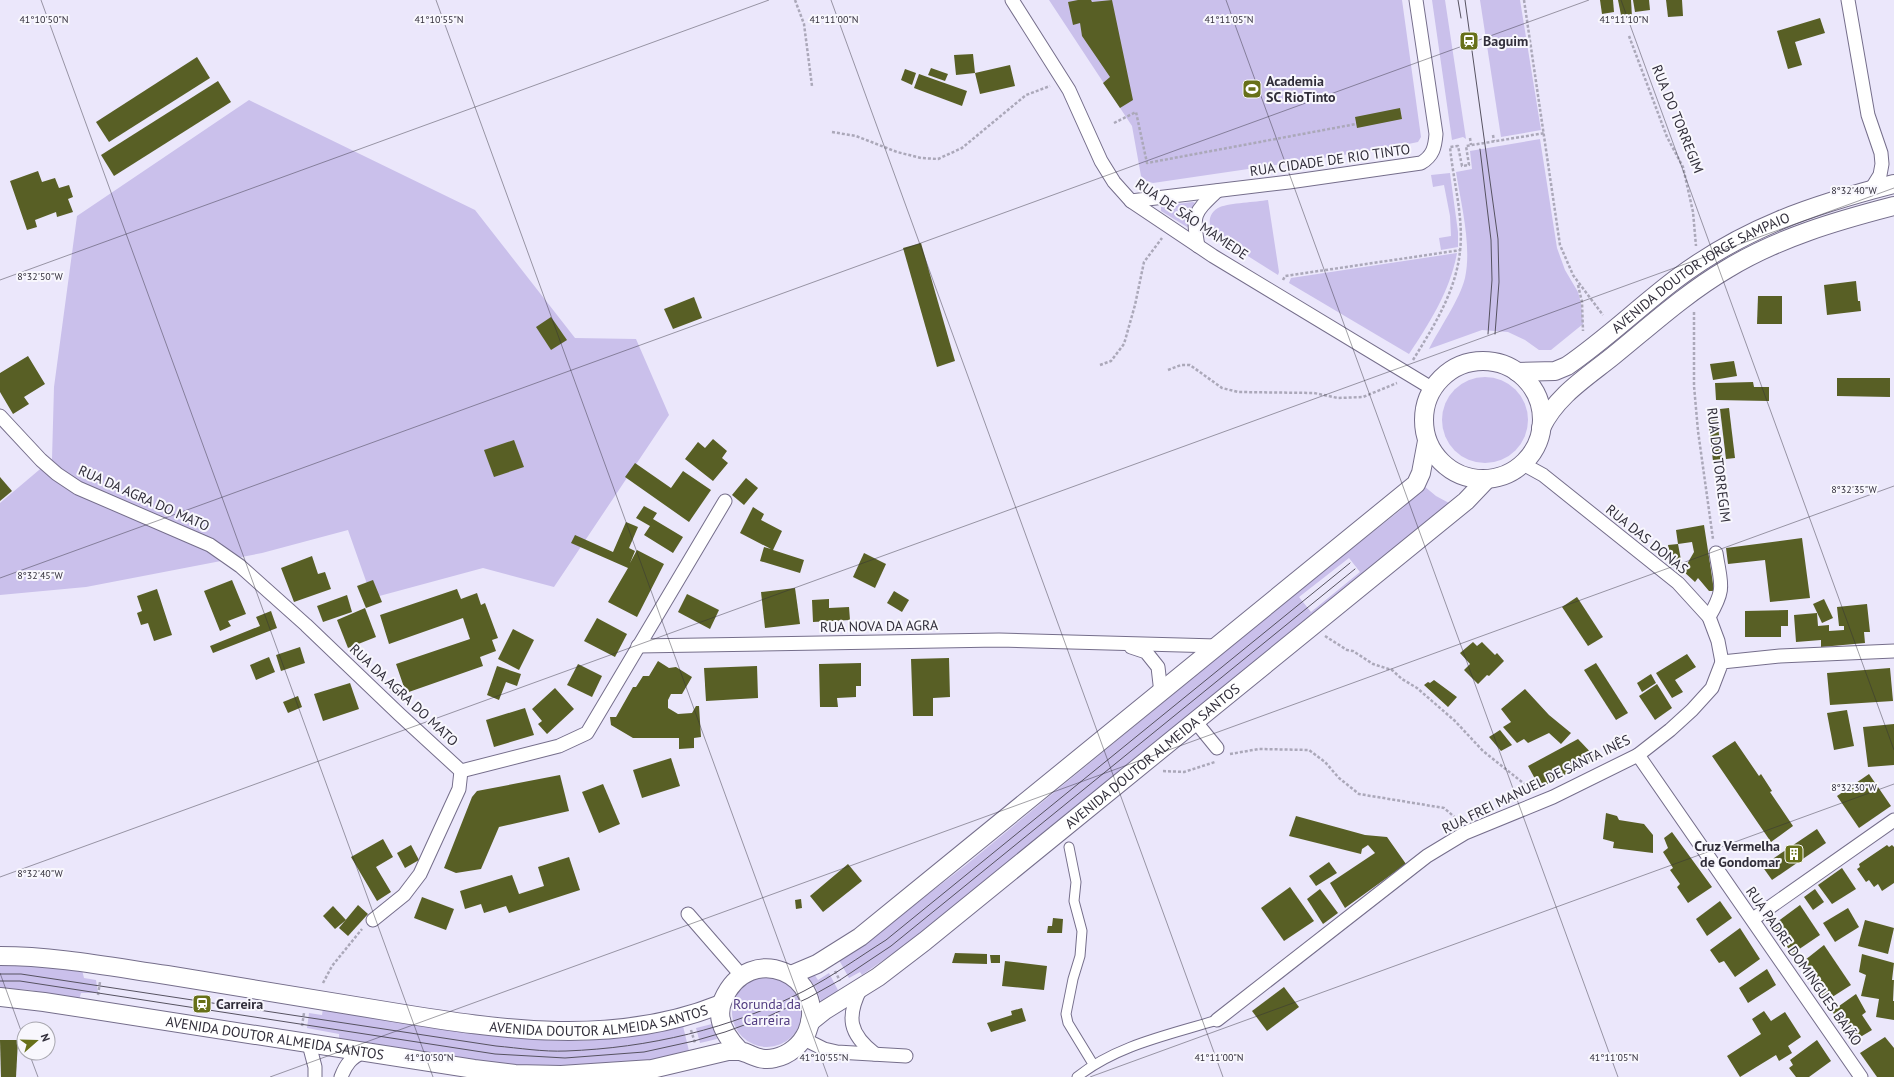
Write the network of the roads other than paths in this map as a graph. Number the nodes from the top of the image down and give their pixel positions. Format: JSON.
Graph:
{"nodes":[{"id":1,"x":1012,"y":0,"type":"edge"},
{"id":2,"x":1416,"y":0,"type":"edge"},
{"id":3,"x":1848,"y":0,"type":"edge"},
{"id":4,"x":1894,"y":184,"type":"edge"},
{"id":5,"x":1217,"y":191,"type":"junction"},
{"id":6,"x":1870,"y":191,"type":"junction"},
{"id":7,"x":1131,"y":201,"type":"junction"},
{"id":8,"x":1894,"y":206,"type":"edge"},
{"id":9,"x":1198,"y":246,"type":"junction"},
{"id":10,"x":1517,"y":372,"type":"junction"},
{"id":11,"x":1433,"y":389,"type":"junction"},
{"id":12,"x":0,"y":416,"type":"edge"},
{"id":13,"x":1541,"y":428,"type":"junction"},
{"id":14,"x":1427,"y":441,"type":"junction"},
{"id":15,"x":1523,"y":464,"type":"junction"},
{"id":16,"x":1486,"y":480,"type":"junction"},
{"id":17,"x":725,"y":501,"type":"dead end"},
{"id":18,"x":1716,"y":553,"type":"road end"},
{"id":19,"x":1709,"y":617,"type":"junction"},
{"id":20,"x":1122,"y":644,"type":"junction"},
{"id":21,"x":638,"y":646,"type":"junction"},
{"id":22,"x":1216,"y":646,"type":"junction"},
{"id":23,"x":1894,"y":651,"type":"edge"},
{"id":24,"x":1722,"y":662,"type":"junction"},
{"id":25,"x":1161,"y":693,"type":"junction"},
{"id":26,"x":1195,"y":721,"type":"junction"},
{"id":27,"x":1216,"y":748,"type":"dead end"},
{"id":28,"x":1638,"y":755,"type":"junction"},
{"id":29,"x":461,"y":771,"type":"junction"},
{"id":30,"x":1894,"y":820,"type":"edge"},
{"id":31,"x":1069,"y":847,"type":"dead end"},
{"id":32,"x":688,"y":914,"type":"dead end"},
{"id":33,"x":1752,"y":919,"type":"junction"},
{"id":34,"x":373,"y":920,"type":"road end"},
{"id":35,"x":0,"y":956,"type":"edge"},
{"id":36,"x":740,"y":975,"type":"junction"},
{"id":37,"x":791,"y":975,"type":"junction"},
{"id":38,"x":852,"y":987,"type":"junction"},
{"id":39,"x":0,"y":997,"type":"edge"},
{"id":40,"x":721,"y":1004,"type":"junction"},
{"id":41,"x":1217,"y":1020,"type":"joint"},
{"id":42,"x":810,"y":1022,"type":"junction"},
{"id":43,"x":305,"y":1037,"type":"junction"},
{"id":44,"x":804,"y":1039,"type":"junction"},
{"id":45,"x":740,"y":1051,"type":"junction"},
{"id":46,"x":363,"y":1052,"type":"junction"},
{"id":47,"x":875,"y":1054,"type":"junction"},
{"id":48,"x":906,"y":1056,"type":"dead end"},
{"id":49,"x":1093,"y":1064,"type":"junction"},
{"id":50,"x":315,"y":1077,"type":"edge"},
{"id":51,"x":341,"y":1077,"type":"edge"},
{"id":52,"x":1077,"y":1077,"type":"edge"},
{"id":53,"x":1861,"y":1077,"type":"edge"}],
"edges":[{"from":1,"to":7,"type":"street","name":"RUA DE SÃO MAMEDE"},
{"from":2,"to":5,"type":"street","name":"RUA CIDADE DE RIO TINTO"},
{"from":3,"to":6,"type":"street"},
{"from":4,"to":6,"type":"main road","name":"AVENIDA DOUTOR JORGE SAMPAIO"},
{"from":5,"to":7,"type":"street","name":"RUA CIDADE DE RIO TINTO"},
{"from":5,"to":9,"type":"street"},
{"from":6,"to":10,"type":"main road","name":"AVENIDA DOUTOR JORGE SAMPAIO"},
{"from":7,"to":9,"type":"street","name":"RUA DE SÃO MAMEDE"},
{"from":8,"to":13,"type":"main road","name":"AVENIDA DOUTOR JORGE SAMPAIO"},
{"from":9,"to":11,"type":"street","name":"RUA DE SÃO MAMEDE"},
{"from":10,"to":11,"type":"main road"},
{"from":10,"to":13,"type":"main road"},
{"from":11,"to":14,"type":"main road"},
{"from":12,"to":29,"type":"street","name":"RUA DA AGRA DO MATO"},
{"from":13,"to":15,"type":"main road"},
{"from":14,"to":16,"type":"main road"},
{"from":14,"to":22,"type":"main road"},
{"from":15,"to":16,"type":"main road"},
{"from":15,"to":19,"type":"street","name":"RUA DAS DONAS"},
{"from":16,"to":26,"type":"main road","name":"AVENIDA DOUTOR ALMEIDA SANTOS"},
{"from":17,"to":21,"type":"street"},
{"from":18,"to":19,"type":"street"},
{"from":19,"to":24,"type":"street","name":"RUA DAS DONAS"},
{"from":20,"to":21,"type":"street","name":"RUA NOVA DA AGRA"},
{"from":20,"to":22,"type":"street","name":"RUA NOVA DA AGRA"},
{"from":20,"to":25,"type":"street","name":"RUA NOVA DA AGRA"},
{"from":21,"to":29,"type":"street"},
{"from":22,"to":25,"type":"main road"},
{"from":23,"to":24,"type":"street"},
{"from":24,"to":28,"type":"street","name":"RUA FREI MANUEL DE SANTA INÊS"},
{"from":25,"to":37,"type":"main road"},
{"from":26,"to":27,"type":"street"},
{"from":26,"to":38,"type":"main road","name":"AVENIDA DOUTOR ALMEIDA SANTOS"},
{"from":28,"to":33,"type":"street","name":"RUA PADRE DOMINGUES BAIÃO"},
{"from":28,"to":41,"type":"street","name":"RUA FREI MANUEL DE SANTA INÊS"},
{"from":29,"to":34,"type":"street"},
{"from":30,"to":33,"type":"street"},
{"from":31,"to":49,"type":"street"},
{"from":32,"to":36,"type":"street"},
{"from":33,"to":53,"type":"street","name":"RUA PADRE DOMINGUES BAIÃO"},
{"from":35,"to":40,"type":"main road","name":"AVENIDA DOUTOR ALMEIDA SANTOS"},
{"from":36,"to":37,"type":"main road"},
{"from":36,"to":40,"type":"main road"},
{"from":37,"to":42,"type":"main road"},
{"from":38,"to":42,"type":"main road","name":"AVENIDA DOUTOR ALMEIDA SANTOS"},
{"from":38,"to":47,"type":"street"},
{"from":39,"to":43,"type":"main road","name":"AVENIDA DOUTOR ALMEIDA SANTOS"},
{"from":40,"to":45,"type":"main road"},
{"from":41,"to":49,"type":"street","name":"RUA FREI MANUEL DE SANTA INÊS"},
{"from":42,"to":44,"type":"main road"},
{"from":43,"to":46,"type":"main road","name":"AVENIDA DOUTOR ALMEIDA SANTOS"},
{"from":43,"to":50,"type":"street"},
{"from":44,"to":45,"type":"main road"},
{"from":44,"to":47,"type":"street"},
{"from":45,"to":46,"type":"main road","name":"AVENIDA DOUTOR ALMEIDA SANTOS"},
{"from":46,"to":51,"type":"street"},
{"from":47,"to":48,"type":"street"},
{"from":49,"to":52,"type":"street","name":"RUA FREI MANUEL DE SANTA INÊS"}]}
